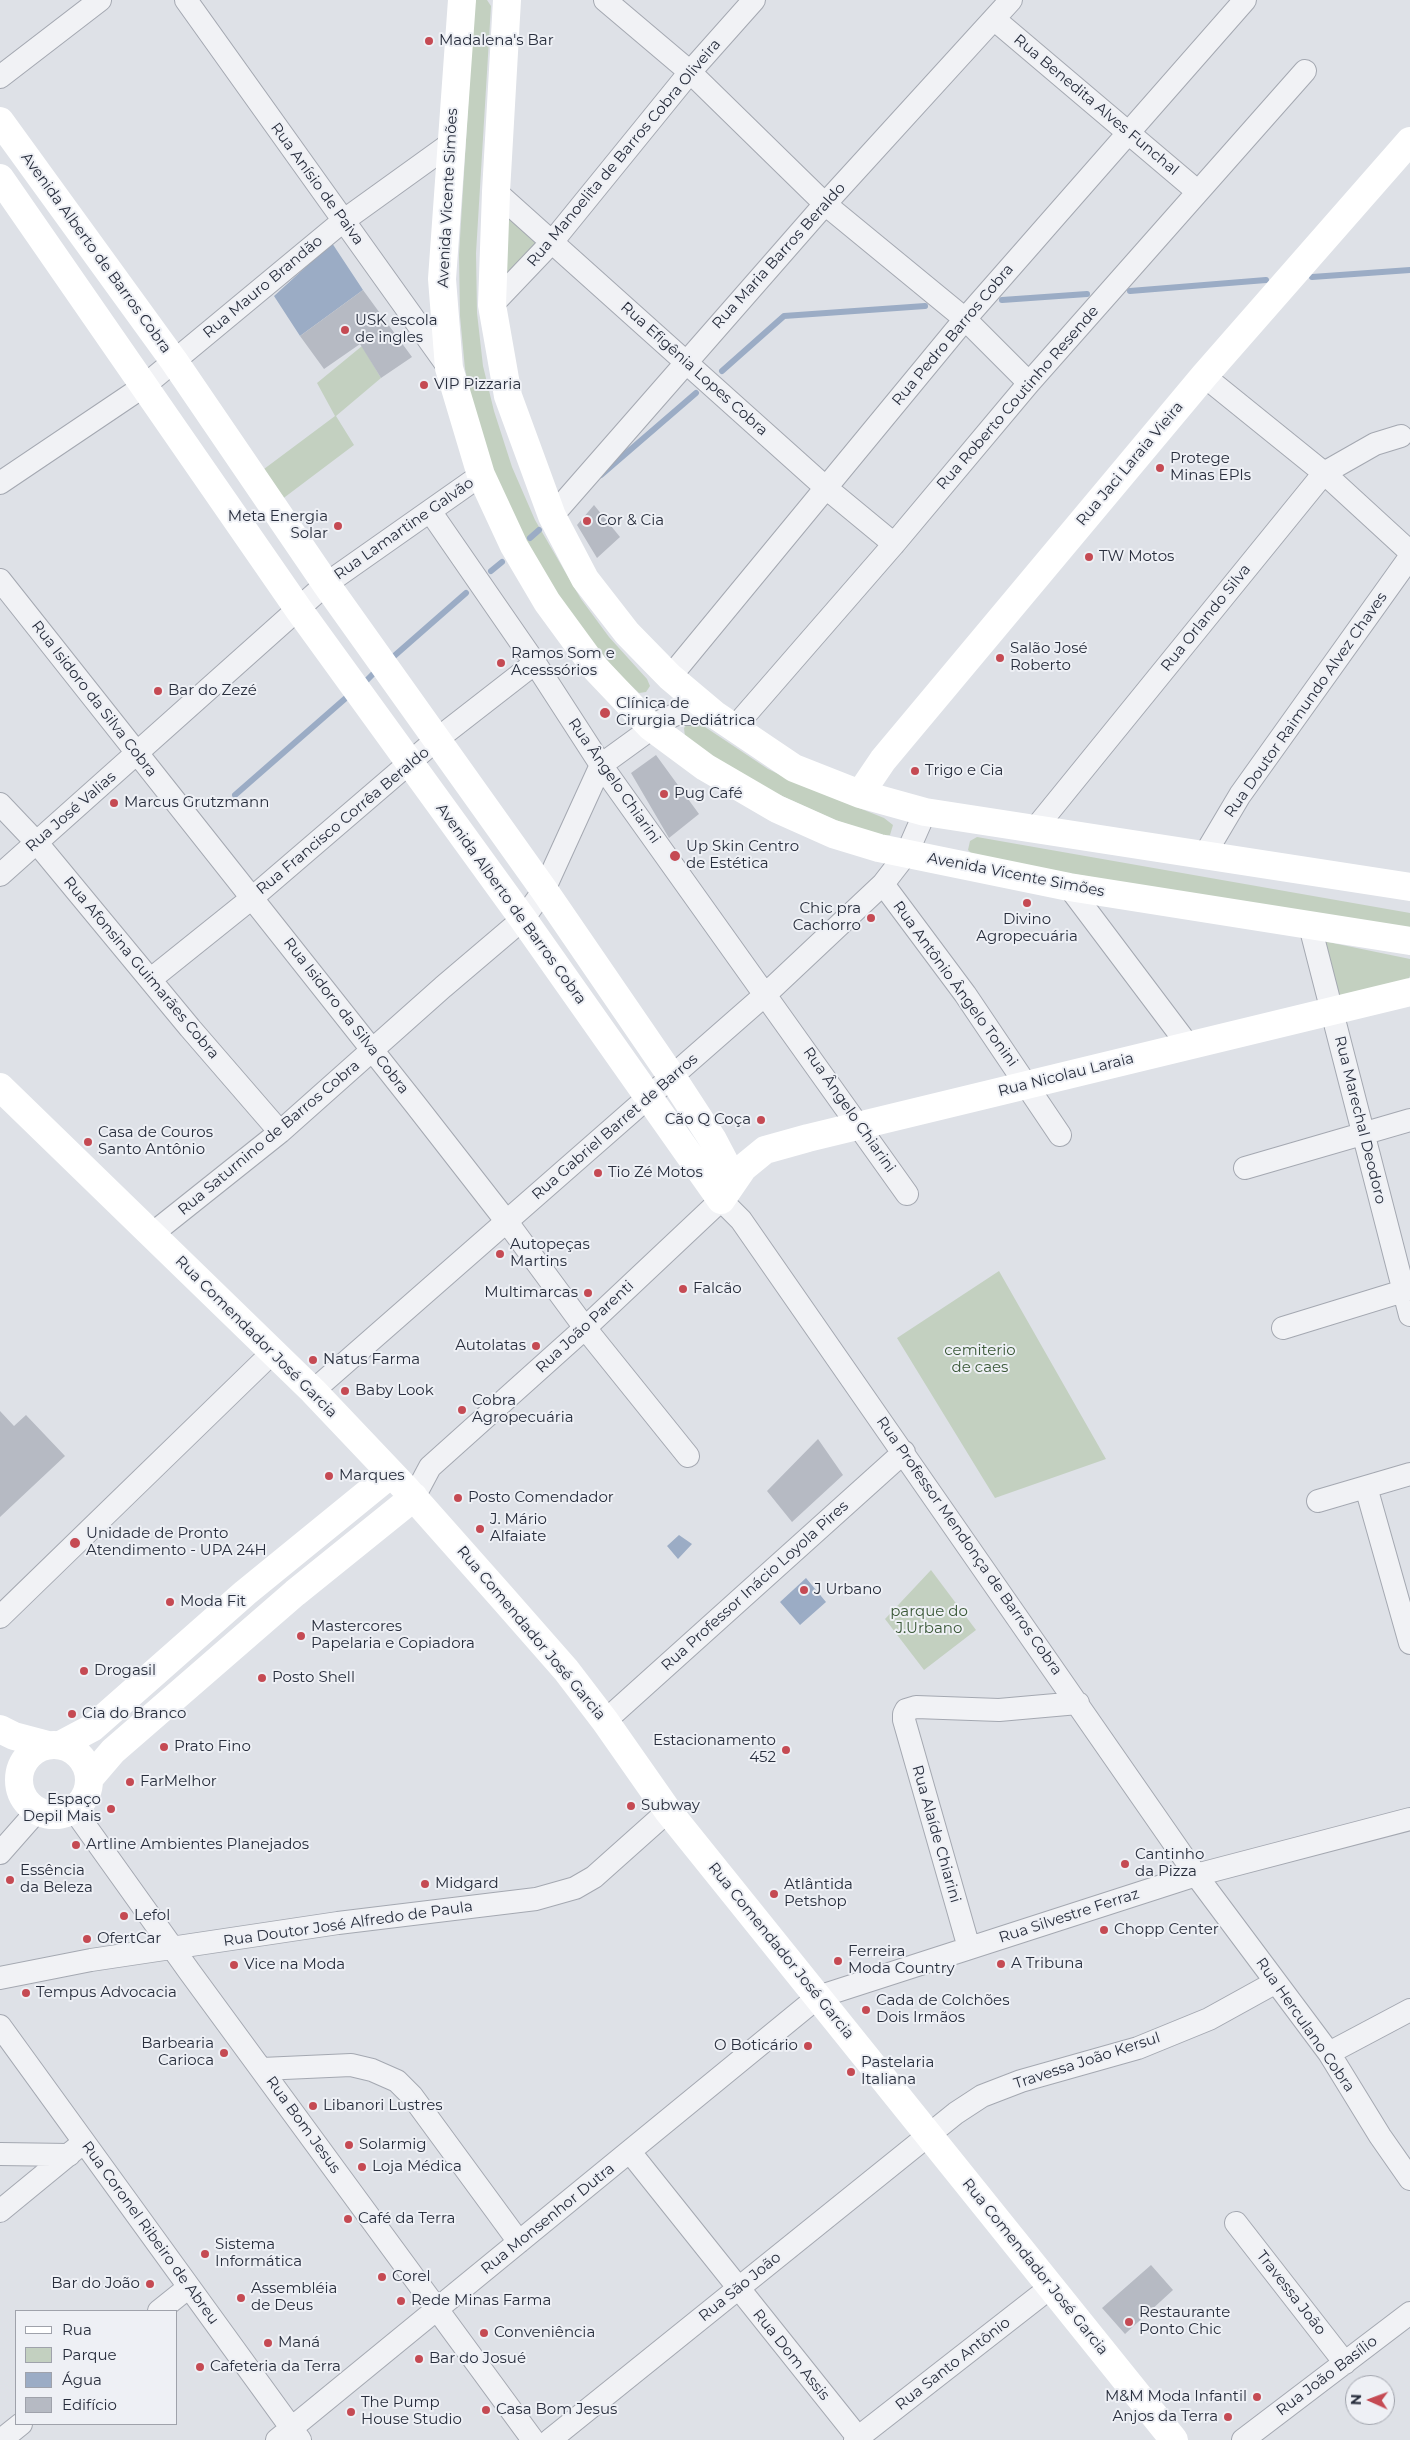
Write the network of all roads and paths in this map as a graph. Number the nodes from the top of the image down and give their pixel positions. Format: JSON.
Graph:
{"nodes":[{"id":1,"x":100,"y":0,"type":"edge"},
{"id":2,"x":186,"y":0,"type":"edge"},
{"id":3,"x":506,"y":0,"type":"edge"},
{"id":4,"x":605,"y":0,"type":"edge"},
{"id":5,"x":754,"y":0,"type":"edge"},
{"id":6,"x":1011,"y":0,"type":"edge"},
{"id":7,"x":1245,"y":0,"type":"edge"},
{"id":8,"x":457,"y":6,"type":"edge"},
{"id":9,"x":994,"y":19,"type":"junction"},
{"id":10,"x":1305,"y":71,"type":"dead end"},
{"id":11,"x":690,"y":72,"type":"junction"},
{"id":12,"x":0,"y":78,"type":"edge"},
{"id":13,"x":0,"y":121,"type":"edge"},
{"id":14,"x":1130,"y":133,"type":"junction"},
{"id":15,"x":1410,"y":141,"type":"edge"},
{"id":16,"x":450,"y":144,"type":"junction"},
{"id":17,"x":0,"y":178,"type":"edge"},
{"id":18,"x":1197,"y":191,"type":"junction"},
{"id":19,"x":496,"y":192,"type":"junction"},
{"id":20,"x":826,"y":204,"type":"junction"},
{"id":21,"x":343,"y":221,"type":"junction"},
{"id":22,"x":552,"y":242,"type":"junction"},
{"id":23,"x":492,"y":304,"type":"junction"},
{"id":24,"x":965,"y":319,"type":"junction"},
{"id":25,"x":686,"y":361,"type":"junction"},
{"id":26,"x":174,"y":362,"type":"junction"},
{"id":27,"x":450,"y":368,"type":"junction"},
{"id":28,"x":1204,"y":376,"type":"junction"},
{"id":29,"x":1029,"y":384,"type":"junction"},
{"id":30,"x":144,"y":386,"type":"junction"},
{"id":31,"x":212,"y":418,"type":"junction"},
{"id":32,"x":1407,"y":436,"type":"edge"},
{"id":33,"x":183,"y":442,"type":"junction"},
{"id":34,"x":1324,"y":473,"type":"junction"},
{"id":35,"x":481,"y":475,"type":"junction"},
{"id":36,"x":0,"y":483,"type":"edge"},
{"id":37,"x":825,"y":487,"type":"junction"},
{"id":38,"x":430,"y":511,"type":"junction"},
{"id":39,"x":552,"y":516,"type":"junction"},
{"id":40,"x":894,"y":544,"type":"junction"},
{"id":41,"x":1410,"y":552,"type":"edge"},
{"id":42,"x":1410,"y":557,"type":"edge"},
{"id":43,"x":0,"y":580,"type":"edge"},
{"id":44,"x":326,"y":584,"type":"junction"},
{"id":45,"x":299,"y":610,"type":"junction"},
{"id":46,"x":535,"y":663,"type":"junction"},
{"id":47,"x":670,"y":677,"type":"junction"},
{"id":48,"x":724,"y":721,"type":"junction"},
{"id":49,"x":651,"y":727,"type":"junction"},
{"id":50,"x":436,"y":740,"type":"junction"},
{"id":51,"x":138,"y":754,"type":"junction"},
{"id":52,"x":411,"y":764,"type":"junction"},
{"id":53,"x":601,"y":765,"type":"junction"},
{"id":54,"x":860,"y":794,"type":"junction"},
{"id":55,"x":0,"y":804,"type":"edge"},
{"id":56,"x":925,"y":812,"type":"junction"},
{"id":57,"x":1034,"y":830,"type":"junction"},
{"id":58,"x":36,"y":843,"type":"junction"},
{"id":59,"x":907,"y":853,"type":"junction"},
{"id":60,"x":1204,"y":854,"type":"junction"},
{"id":61,"x":0,"y":875,"type":"edge"},
{"id":62,"x":883,"y":884,"type":"junction"},
{"id":63,"x":1069,"y":887,"type":"junction"},
{"id":64,"x":1410,"y":887,"type":"edge"},
{"id":65,"x":544,"y":890,"type":"junction"},
{"id":66,"x":252,"y":898,"type":"junction"},
{"id":67,"x":523,"y":920,"type":"junction"},
{"id":68,"x":1310,"y":926,"type":"junction"},
{"id":69,"x":1410,"y":941,"type":"edge"},
{"id":70,"x":151,"y":979,"type":"junction"},
{"id":71,"x":1410,"y":992,"type":"edge"},
{"id":72,"x":766,"y":994,"type":"junction"},
{"id":73,"x":1332,"y":1011,"type":"junction"},
{"id":74,"x":1188,"y":1046,"type":"junction"},
{"id":75,"x":373,"y":1051,"type":"junction"},
{"id":76,"x":672,"y":1077,"type":"junction"},
{"id":77,"x":1026,"y":1084,"type":"junction"},
{"id":78,"x":0,"y":1087,"type":"edge"},
{"id":79,"x":649,"y":1097,"type":"junction"},
{"id":80,"x":1410,"y":1120,"type":"edge"},
{"id":81,"x":861,"y":1126,"type":"junction"},
{"id":82,"x":280,"y":1132,"type":"junction"},
{"id":83,"x":1364,"y":1133,"type":"junction"},
{"id":84,"x":1060,"y":1135,"type":"dead end"},
{"id":85,"x":1245,"y":1168,"type":"dead end"},
{"id":86,"x":727,"y":1190,"type":"junction"},
{"id":87,"x":907,"y":1194,"type":"dead end"},
{"id":88,"x":507,"y":1222,"type":"junction"},
{"id":89,"x":152,"y":1234,"type":"junction"},
{"id":90,"x":1407,"y":1290,"type":"edge"},
{"id":91,"x":1410,"y":1315,"type":"edge"},
{"id":92,"x":585,"y":1328,"type":"junction"},
{"id":93,"x":1284,"y":1328,"type":"dead end"},
{"id":94,"x":273,"y":1352,"type":"junction"},
{"id":95,"x":312,"y":1391,"type":"junction"},
{"id":96,"x":904,"y":1452,"type":"junction"},
{"id":97,"x":688,"y":1456,"type":"dead end"},
{"id":98,"x":430,"y":1467,"type":"junction"},
{"id":99,"x":391,"y":1474,"type":"junction"},
{"id":100,"x":1410,"y":1474,"type":"edge"},
{"id":101,"x":1366,"y":1488,"type":"junction"},
{"id":102,"x":414,"y":1497,"type":"junction"},
{"id":103,"x":1318,"y":1501,"type":"dead end"},
{"id":104,"x":0,"y":1617,"type":"edge"},
{"id":105,"x":1410,"y":1643,"type":"edge"},
{"id":106,"x":1078,"y":1703,"type":"junction"},
{"id":107,"x":605,"y":1721,"type":"junction"},
{"id":108,"x":0,"y":1729,"type":"edge"},
{"id":109,"x":54,"y":1745,"type":"junction"},
{"id":110,"x":90,"y":1779,"type":"junction"},
{"id":111,"x":10,"y":1780,"type":"edge"},
{"id":112,"x":74,"y":1810,"type":"junction"},
{"id":113,"x":36,"y":1811,"type":"junction"},
{"id":114,"x":668,"y":1811,"type":"junction"},
{"id":115,"x":1410,"y":1819,"type":"edge"},
{"id":116,"x":0,"y":1853,"type":"edge"},
{"id":117,"x":1196,"y":1874,"type":"junction"},
{"id":118,"x":969,"y":1948,"type":"junction"},
{"id":119,"x":173,"y":1949,"type":"junction"},
{"id":120,"x":0,"y":1978,"type":"edge"},
{"id":121,"x":1276,"y":1982,"type":"junction"},
{"id":122,"x":818,"y":1997,"type":"junction"},
{"id":123,"x":1410,"y":2010,"type":"edge"},
{"id":124,"x":0,"y":2026,"type":"edge"},
{"id":125,"x":1328,"y":2053,"type":"junction"},
{"id":126,"x":262,"y":2069,"type":"junction"},
{"id":127,"x":930,"y":2135,"type":"junction"},
{"id":128,"x":77,"y":2148,"type":"junction"},
{"id":129,"x":630,"y":2152,"type":"junction"},
{"id":130,"x":0,"y":2154,"type":"edge"},
{"id":131,"x":1410,"y":2178,"type":"edge"},
{"id":132,"x":0,"y":2211,"type":"edge"},
{"id":133,"x":1236,"y":2223,"type":"dead end"},
{"id":134,"x":519,"y":2242,"type":"junction"},
{"id":135,"x":189,"y":2286,"type":"junction"},
{"id":136,"x":1051,"y":2287,"type":"junction"},
{"id":137,"x":738,"y":2288,"type":"junction"},
{"id":138,"x":438,"y":2308,"type":"junction"},
{"id":139,"x":160,"y":2310,"type":"edge"},
{"id":140,"x":1410,"y":2312,"type":"edge"},
{"id":141,"x":1345,"y":2362,"type":"junction"},
{"id":142,"x":20,"y":2425,"type":"edge"},
{"id":143,"x":290,"y":2436,"type":"edge"},
{"id":144,"x":858,"y":2439,"type":"edge"},
{"id":145,"x":1,"y":2440,"type":"edge"},
{"id":146,"x":533,"y":2440,"type":"edge"},
{"id":147,"x":550,"y":2440,"type":"edge"},
{"id":148,"x":1174,"y":2440,"type":"edge"},
{"id":149,"x":1243,"y":2440,"type":"edge"}],
"edges":[{"from":1,"to":12,"type":"street"},
{"from":2,"to":21,"type":"street","name":"Rua Anísio de Paiva"},
{"from":3,"to":19,"type":"street"},
{"from":4,"to":11,"type":"street"},
{"from":5,"to":11,"type":"street","name":"Rua Manoelita de Barros Cobra Oliveira"},
{"from":6,"to":9,"type":"street","name":"Rua Maria Barros Beraldo"},
{"from":7,"to":14,"type":"street","name":"Rua Pedro Barros Cobra"},
{"from":8,"to":16,"type":"street","name":"Avenida Vicente Simões"},
{"from":9,"to":14,"type":"street","name":"Rua Benedita Alves Funchal"},
{"from":9,"to":20,"type":"street","name":"Rua Maria Barros Beraldo"},
{"from":10,"to":18,"type":"street","name":"Rua Roberto Coutinho Resende"},
{"from":11,"to":20,"type":"street"},
{"from":11,"to":22,"type":"street","name":"Rua Manoelita de Barros Cobra Oliveira"},
{"from":13,"to":26,"type":"street","name":"Avenida Alberto de Barros Cobra"},
{"from":14,"to":18,"type":"street","name":"Rua Benedita Alves Funchal"},
{"from":14,"to":24,"type":"street","name":"Rua Pedro Barros Cobra"},
{"from":15,"to":28,"type":"street","name":"Rua Jaci Laraia Vieira"},
{"from":16,"to":21,"type":"street","name":"Rua Mauro Brandão"},
{"from":16,"to":27,"type":"street","name":"Avenida Vicente Simões"},
{"from":17,"to":30,"type":"street","name":"Avenida Alberto de Barros Cobra"},
{"from":18,"to":29,"type":"street","name":"Rua Roberto Coutinho Resende"},
{"from":19,"to":22,"type":"street","name":"Rua Efigênia Lopes Cobra"},
{"from":19,"to":23,"type":"street"},
{"from":20,"to":24,"type":"street"},
{"from":20,"to":25,"type":"street","name":"Rua Maria Barros Beraldo"},
{"from":21,"to":26,"type":"street","name":"Rua Mauro Brandão"},
{"from":21,"to":27,"type":"street","name":"Rua Anísio de Paiva"},
{"from":22,"to":23,"type":"street","name":"Rua Manoelita de Barros Cobra Oliveira"},
{"from":22,"to":25,"type":"street","name":"Rua Efigênia Lopes Cobra"},
{"from":23,"to":39,"type":"street"},
{"from":24,"to":29,"type":"street"},
{"from":24,"to":37,"type":"street","name":"Rua Pedro Barros Cobra"},
{"from":25,"to":37,"type":"street","name":"Rua Efigênia Lopes Cobra"},
{"from":25,"to":39,"type":"street","name":"Rua Maria Barros Beraldo"},
{"from":26,"to":30,"type":"street","name":"Avenida Alberto de Barros Cobra"},
{"from":26,"to":31,"type":"street","name":"Avenida Alberto de Barros Cobra"},
{"from":27,"to":35,"type":"street","name":"Avenida Vicente Simões"},
{"from":28,"to":34,"type":"street"},
{"from":28,"to":54,"type":"street","name":"Rua Jaci Laraia Vieira"},
{"from":29,"to":40,"type":"street","name":"Rua Roberto Coutinho Resende"},
{"from":30,"to":33,"type":"street","name":"Avenida Alberto de Barros Cobra"},
{"from":30,"to":36,"type":"street"},
{"from":31,"to":33,"type":"street"},
{"from":31,"to":44,"type":"street","name":"Avenida Alberto de Barros Cobra"},
{"from":32,"to":34,"type":"street","name":"Rua Orlando Silva"},
{"from":33,"to":45,"type":"street","name":"Avenida Alberto de Barros Cobra"},
{"from":34,"to":41,"type":"street"},
{"from":34,"to":57,"type":"street","name":"Rua Orlando Silva"},
{"from":35,"to":38,"type":"street","name":"Rua Lamartine Galvão"},
{"from":35,"to":49,"type":"street","name":"Avenida Vicente Simões"},
{"from":37,"to":40,"type":"street","name":"Rua Efigênia Lopes Cobra"},
{"from":37,"to":47,"type":"street","name":"Rua Pedro Barros Cobra"},
{"from":38,"to":44,"type":"street","name":"Rua Lamartine Galvão"},
{"from":38,"to":46,"type":"street","name":"Rua Ângelo Chiarini"},
{"from":39,"to":47,"type":"street"},
{"from":40,"to":48,"type":"street","name":"Rua Roberto Coutinho Resende"},
{"from":42,"to":60,"type":"street","name":"Rua Doutor Raimundo Alvez Chaves"},
{"from":43,"to":51,"type":"street","name":"Rua Isidoro da Silva Cobra"},
{"from":44,"to":45,"type":"street"},
{"from":44,"to":50,"type":"street","name":"Avenida Alberto de Barros Cobra"},
{"from":45,"to":51,"type":"street","name":"Rua José Valias"},
{"from":45,"to":52,"type":"street","name":"Avenida Alberto de Barros Cobra"},
{"from":46,"to":50,"type":"street","name":"Rua Francisco Corrêa Beraldo"},
{"from":46,"to":53,"type":"street","name":"Rua Ângelo Chiarini"},
{"from":47,"to":48,"type":"street"},
{"from":48,"to":49,"type":"street"},
{"from":48,"to":54,"type":"street"},
{"from":49,"to":53,"type":"street","name":"Rua Saturnino de Barros Cobra"},
{"from":49,"to":59,"type":"street","name":"Avenida Vicente Simões"},
{"from":50,"to":52,"type":"street","name":"Rua Francisco Corrêa Beraldo"},
{"from":50,"to":65,"type":"street","name":"Avenida Alberto de Barros Cobra"},
{"from":51,"to":58,"type":"street","name":"Rua José Valias"},
{"from":51,"to":66,"type":"street","name":"Rua Isidoro da Silva Cobra"},
{"from":52,"to":66,"type":"street","name":"Rua Francisco Corrêa Beraldo"},
{"from":52,"to":67,"type":"street","name":"Avenida Alberto de Barros Cobra"},
{"from":53,"to":65,"type":"street","name":"Rua Saturnino de Barros Cobra"},
{"from":53,"to":72,"type":"street","name":"Rua Ângelo Chiarini"},
{"from":54,"to":56,"type":"street"},
{"from":55,"to":58,"type":"street","name":"Rua Afonsina Guimarães Cobra"},
{"from":56,"to":57,"type":"street"},
{"from":56,"to":59,"type":"street","name":"Rua Gabriel Barret de Barros"},
{"from":57,"to":60,"type":"street"},
{"from":58,"to":61,"type":"street","name":"Rua José Valias"},
{"from":58,"to":70,"type":"street","name":"Rua Afonsina Guimarães Cobra"},
{"from":59,"to":62,"type":"street","name":"Rua Gabriel Barret de Barros"},
{"from":59,"to":63,"type":"street","name":"Avenida Vicente Simões"},
{"from":60,"to":64,"type":"street"},
{"from":62,"to":72,"type":"street","name":"Rua Gabriel Barret de Barros"},
{"from":62,"to":77,"type":"street","name":"Rua Antônio Ângelo Tonini"},
{"from":63,"to":68,"type":"street","name":"Avenida Vicente Simões"},
{"from":63,"to":74,"type":"street"},
{"from":65,"to":67,"type":"street","name":"Rua Saturnino de Barros Cobra"},
{"from":65,"to":76,"type":"street","name":"Avenida Alberto de Barros Cobra"},
{"from":66,"to":70,"type":"street","name":"Rua Francisco Corrêa Beraldo"},
{"from":66,"to":75,"type":"street","name":"Rua Isidoro da Silva Cobra"},
{"from":67,"to":75,"type":"street","name":"Rua Saturnino de Barros Cobra"},
{"from":67,"to":79,"type":"street","name":"Avenida Alberto de Barros Cobra"},
{"from":68,"to":69,"type":"street","name":"Avenida Vicente Simões"},
{"from":68,"to":73,"type":"street","name":"Rua Marechal Deodoro"},
{"from":70,"to":82,"type":"street","name":"Rua Afonsina Guimarães Cobra"},
{"from":71,"to":73,"type":"street","name":"Rua Nicolau Laraia"},
{"from":72,"to":76,"type":"street","name":"Rua Gabriel Barret de Barros"},
{"from":72,"to":81,"type":"street","name":"Rua Ângelo Chiarini"},
{"from":73,"to":74,"type":"street","name":"Rua Nicolau Laraia"},
{"from":73,"to":83,"type":"street","name":"Rua Marechal Deodoro"},
{"from":74,"to":77,"type":"street","name":"Rua Nicolau Laraia"},
{"from":75,"to":82,"type":"street","name":"Rua Saturnino de Barros Cobra"},
{"from":75,"to":88,"type":"street","name":"Rua Isidoro da Silva Cobra"},
{"from":76,"to":79,"type":"street","name":"Rua Gabriel Barret de Barros"},
{"from":76,"to":86,"type":"street","name":"Avenida Alberto de Barros Cobra"},
{"from":77,"to":81,"type":"street","name":"Rua Nicolau Laraia"},
{"from":77,"to":84,"type":"street","name":"Rua Antônio Ângelo Tonini"},
{"from":78,"to":89,"type":"street","name":"Rua Comendador José Garcia"},
{"from":79,"to":86,"type":"street","name":"Avenida Alberto de Barros Cobra"},
{"from":79,"to":88,"type":"street","name":"Rua Gabriel Barret de Barros"},
{"from":80,"to":83,"type":"street"},
{"from":81,"to":86,"type":"street","name":"Rua Nicolau Laraia"},
{"from":81,"to":87,"type":"street","name":"Rua Ângelo Chiarini"},
{"from":82,"to":89,"type":"street","name":"Rua Saturnino de Barros Cobra"},
{"from":83,"to":85,"type":"street"},
{"from":83,"to":90,"type":"street","name":"Rua Marechal Deodoro"},
{"from":86,"to":92,"type":"street","name":"Rua João Parenti"},
{"from":86,"to":96,"type":"street","name":"Rua Professor Mendonça de Barros Cobra"},
{"from":88,"to":92,"type":"street","name":"Rua Isidoro da Silva Cobra"},
{"from":88,"to":95,"type":"street","name":"Rua Gabriel Barret de Barros"},
{"from":89,"to":94,"type":"street","name":"Rua Comendador José Garcia"},
{"from":90,"to":91,"type":"street","name":"Rua Marechal Deodoro"},
{"from":90,"to":93,"type":"street"},
{"from":92,"to":97,"type":"street","name":"Rua Isidoro da Silva Cobra"},
{"from":92,"to":98,"type":"street","name":"Rua João Parenti"},
{"from":94,"to":95,"type":"street","name":"Rua Comendador José Garcia"},
{"from":94,"to":104,"type":"street"},
{"from":95,"to":99,"type":"street","name":"Rua Comendador José Garcia"},
{"from":96,"to":106,"type":"street","name":"Rua Professor Mendonça de Barros Cobra"},
{"from":96,"to":107,"type":"street","name":"Rua Professor Inácio Loyola Pires"},
{"from":98,"to":99,"type":"street"},
{"from":98,"to":102,"type":"street","name":"Rua João Parenti"},
{"from":99,"to":102,"type":"street","name":"Rua Comendador José Garcia"},
{"from":99,"to":109,"type":"street"},
{"from":100,"to":101,"type":"street"},
{"from":101,"to":103,"type":"street"},
{"from":101,"to":105,"type":"street"},
{"from":102,"to":107,"type":"street","name":"Rua Comendador José Garcia"},
{"from":102,"to":110,"type":"street"},
{"from":106,"to":117,"type":"street","name":"Rua Professor Mendonça de Barros Cobra"},
{"from":106,"to":118,"type":"street","name":"Rua Alaíde Chiarini"},
{"from":107,"to":114,"type":"street","name":"Rua Comendador José Garcia"},
{"from":108,"to":109,"type":"street"},
{"from":109,"to":110,"type":"street"},
{"from":109,"to":111,"type":"street"},
{"from":110,"to":112,"type":"street"},
{"from":111,"to":113,"type":"street"},
{"from":112,"to":113,"type":"street"},
{"from":112,"to":119,"type":"street","name":"Rua Bom Jesus"},
{"from":113,"to":116,"type":"street"},
{"from":114,"to":119,"type":"street","name":"Rua Doutor José Alfredo de Paula"},
{"from":114,"to":122,"type":"street","name":"Rua Comendador José Garcia"},
{"from":115,"to":117,"type":"street","name":"Rua Silvestre Ferraz"},
{"from":117,"to":118,"type":"street","name":"Rua Silvestre Ferraz"},
{"from":117,"to":121,"type":"street","name":"Rua Herculano Cobra"},
{"from":118,"to":122,"type":"street","name":"Rua Silvestre Ferraz"},
{"from":119,"to":120,"type":"street","name":"Rua Doutor José Alfredo de Paula"},
{"from":119,"to":126,"type":"street","name":"Rua Bom Jesus"},
{"from":121,"to":125,"type":"street","name":"Rua Herculano Cobra"},
{"from":121,"to":127,"type":"street","name":"Travessa João Kersul"},
{"from":122,"to":127,"type":"street","name":"Rua Comendador José Garcia"},
{"from":122,"to":129,"type":"street","name":"Rua Monsenhor Dutra"},
{"from":123,"to":125,"type":"street"},
{"from":124,"to":128,"type":"street","name":"Rua Coronel Ribeiro de Abreu"},
{"from":125,"to":131,"type":"street","name":"Rua Herculano Cobra"},
{"from":126,"to":134,"type":"street"},
{"from":126,"to":138,"type":"street","name":"Rua Bom Jesus"},
{"from":127,"to":136,"type":"street","name":"Rua Comendador José Garcia"},
{"from":127,"to":137,"type":"street","name":"Rua São João"},
{"from":128,"to":130,"type":"street"},
{"from":128,"to":132,"type":"street"},
{"from":128,"to":135,"type":"street","name":"Rua Coronel Ribeiro de Abreu"},
{"from":129,"to":134,"type":"street","name":"Rua Monsenhor Dutra"},
{"from":129,"to":137,"type":"street","name":"Rua Dom Assis"},
{"from":133,"to":141,"type":"street","name":"Travessa João"},
{"from":134,"to":138,"type":"street","name":"Rua Monsenhor Dutra"},
{"from":135,"to":139,"type":"street"},
{"from":135,"to":143,"type":"street","name":"Rua Coronel Ribeiro de Abreu"},
{"from":136,"to":144,"type":"street","name":"Rua Santo Antônio"},
{"from":136,"to":148,"type":"street","name":"Rua Comendador José Garcia"},
{"from":137,"to":144,"type":"street","name":"Rua Dom Assis"},
{"from":137,"to":147,"type":"street","name":"Rua São João"},
{"from":138,"to":143,"type":"street","name":"Rua Monsenhor Dutra"},
{"from":138,"to":146,"type":"street","name":"Rua Bom Jesus"},
{"from":140,"to":141,"type":"street","name":"Rua João Basílio"},
{"from":141,"to":149,"type":"street","name":"Rua João Basílio"},
{"from":142,"to":145,"type":"street"}]}
